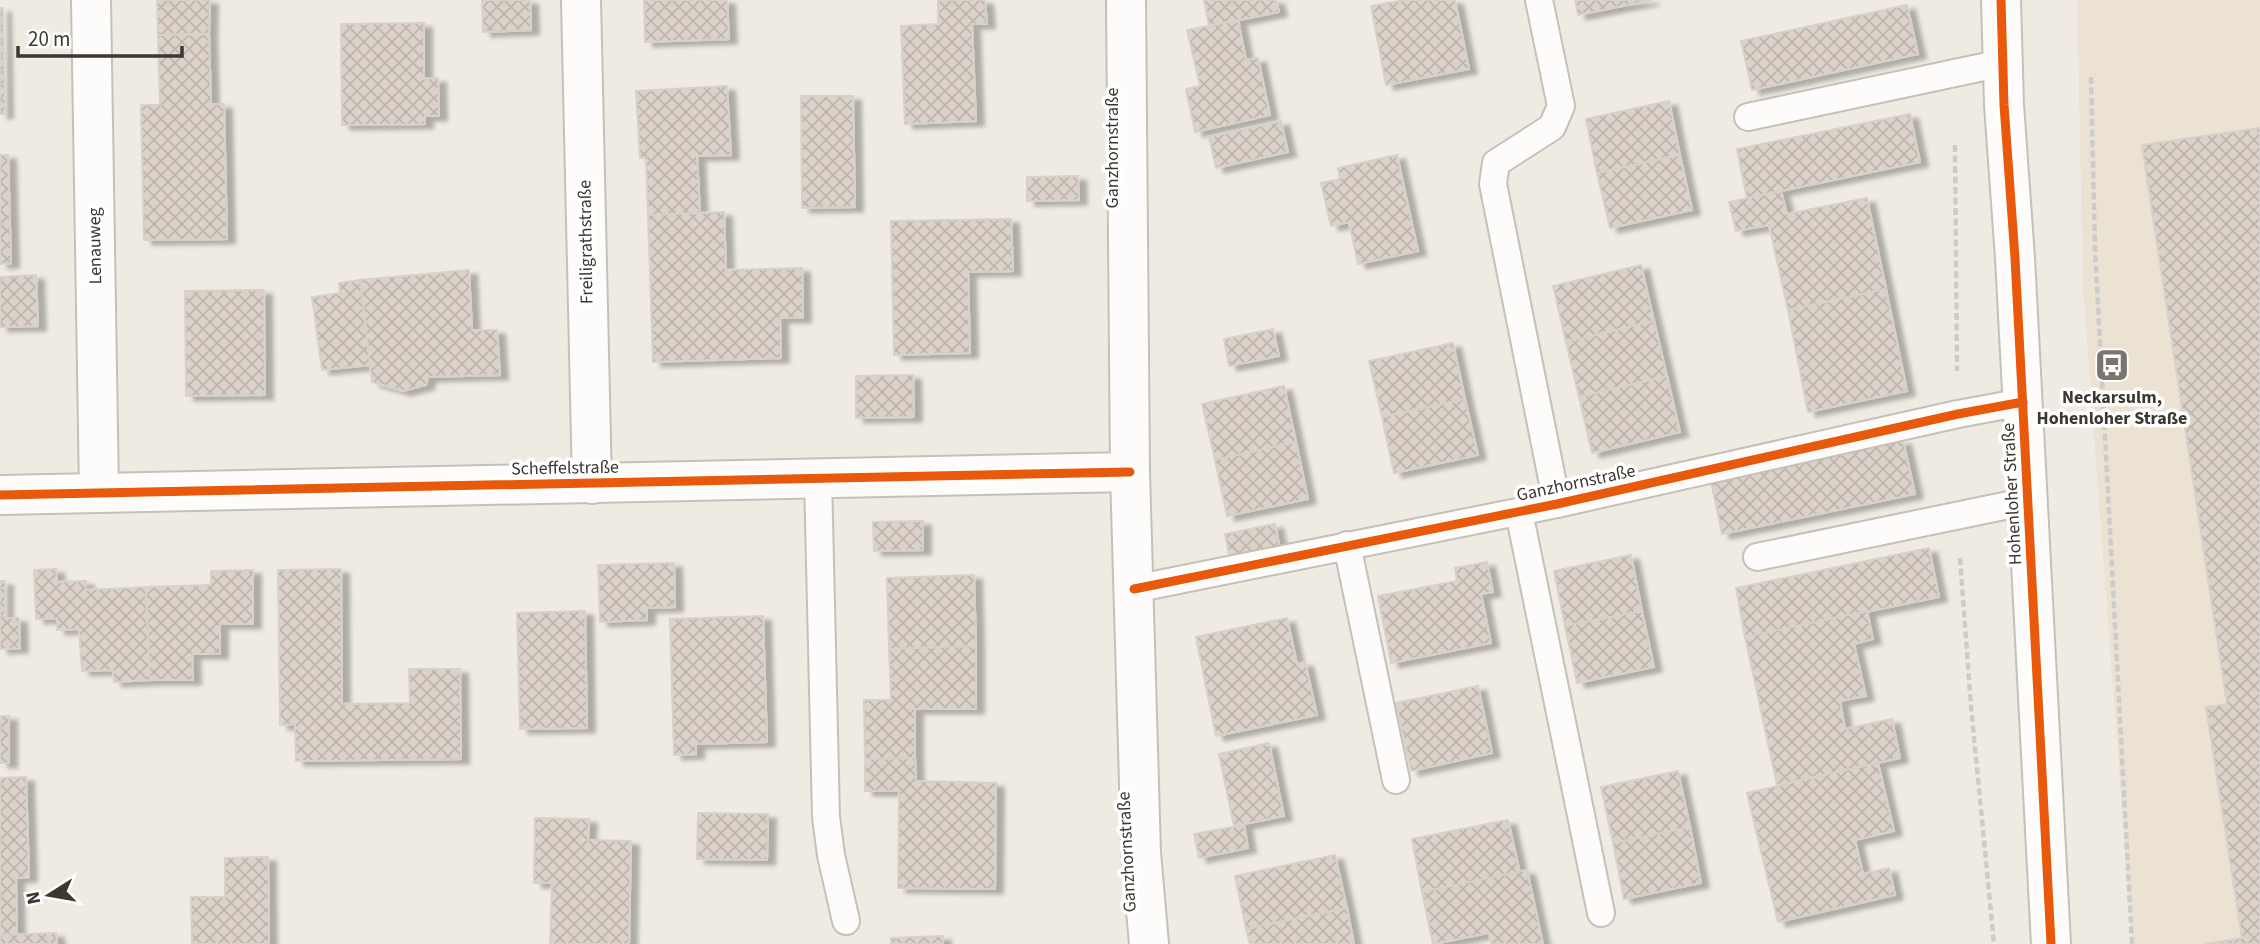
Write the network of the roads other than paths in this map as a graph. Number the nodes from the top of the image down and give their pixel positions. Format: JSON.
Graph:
{"nodes":[{"id":1,"x":91,"y":0,"type":"edge"},
{"id":2,"x":581,"y":0,"type":"edge"},
{"id":3,"x":1126,"y":0,"type":"edge"},
{"id":4,"x":1539,"y":0,"type":"edge"},
{"id":5,"x":2001,"y":0,"type":"edge"},
{"id":6,"x":2003,"y":62,"type":"junction"},
{"id":7,"x":1748,"y":117,"type":"dead end"},
{"id":8,"x":2023,"y":402,"type":"junction"},
{"id":9,"x":1130,"y":472,"type":"junction"},
{"id":10,"x":818,"y":477,"type":"junction"},
{"id":11,"x":592,"y":484,"type":"junction"},
{"id":12,"x":99,"y":492,"type":"junction"},
{"id":13,"x":0,"y":495,"type":"edge"},
{"id":14,"x":2028,"y":501,"type":"junction"},
{"id":15,"x":1557,"y":504,"type":"junction"},
{"id":16,"x":1520,"y":512,"type":"junction"},
{"id":17,"x":1347,"y":545,"type":"junction"},
{"id":18,"x":1758,"y":557,"type":"dead end"},
{"id":19,"x":1134,"y":589,"type":"junction"},
{"id":20,"x":1396,"y":780,"type":"dead end"},
{"id":21,"x":1601,"y":913,"type":"dead end"},
{"id":22,"x":846,"y":921,"type":"dead end"},
{"id":23,"x":1149,"y":944,"type":"edge"},
{"id":24,"x":2051,"y":944,"type":"edge"}],
"edges":[{"from":1,"to":12,"type":"street","name":"Lenauweg"},
{"from":2,"to":11,"type":"street","name":"Freiligrathstraße"},
{"from":3,"to":9,"type":"street","name":"Ganzhornstraße"},
{"from":4,"to":15,"type":"lane","name":"Ganzhornstraße"},
{"from":5,"to":6,"type":"street","name":"Hohenloher Straße"},
{"from":6,"to":7,"type":"lane"},
{"from":6,"to":8,"type":"street","name":"Hohenloher Straße"},
{"from":8,"to":14,"type":"street","name":"Hohenloher Straße"},
{"from":8,"to":15,"type":"lane","name":"Ganzhornstraße"},
{"from":9,"to":10,"type":"street","name":"Scheffelstraße"},
{"from":9,"to":19,"type":"street","name":"Ganzhornstraße"},
{"from":10,"to":11,"type":"street","name":"Scheffelstraße"},
{"from":10,"to":22,"type":"lane"},
{"from":11,"to":12,"type":"street","name":"Scheffelstraße"},
{"from":12,"to":13,"type":"street","name":"Scheffelstraße"},
{"from":14,"to":18,"type":"lane"},
{"from":14,"to":24,"type":"street","name":"Hohenloher Straße"},
{"from":15,"to":16,"type":"lane","name":"Ganzhornstraße"},
{"from":16,"to":17,"type":"lane","name":"Ganzhornstraße"},
{"from":16,"to":21,"type":"lane","name":"Ganzhornstraße"},
{"from":17,"to":19,"type":"lane","name":"Ganzhornstraße"},
{"from":17,"to":20,"type":"lane"},
{"from":19,"to":23,"type":"street","name":"Ganzhornstraße"}]}
